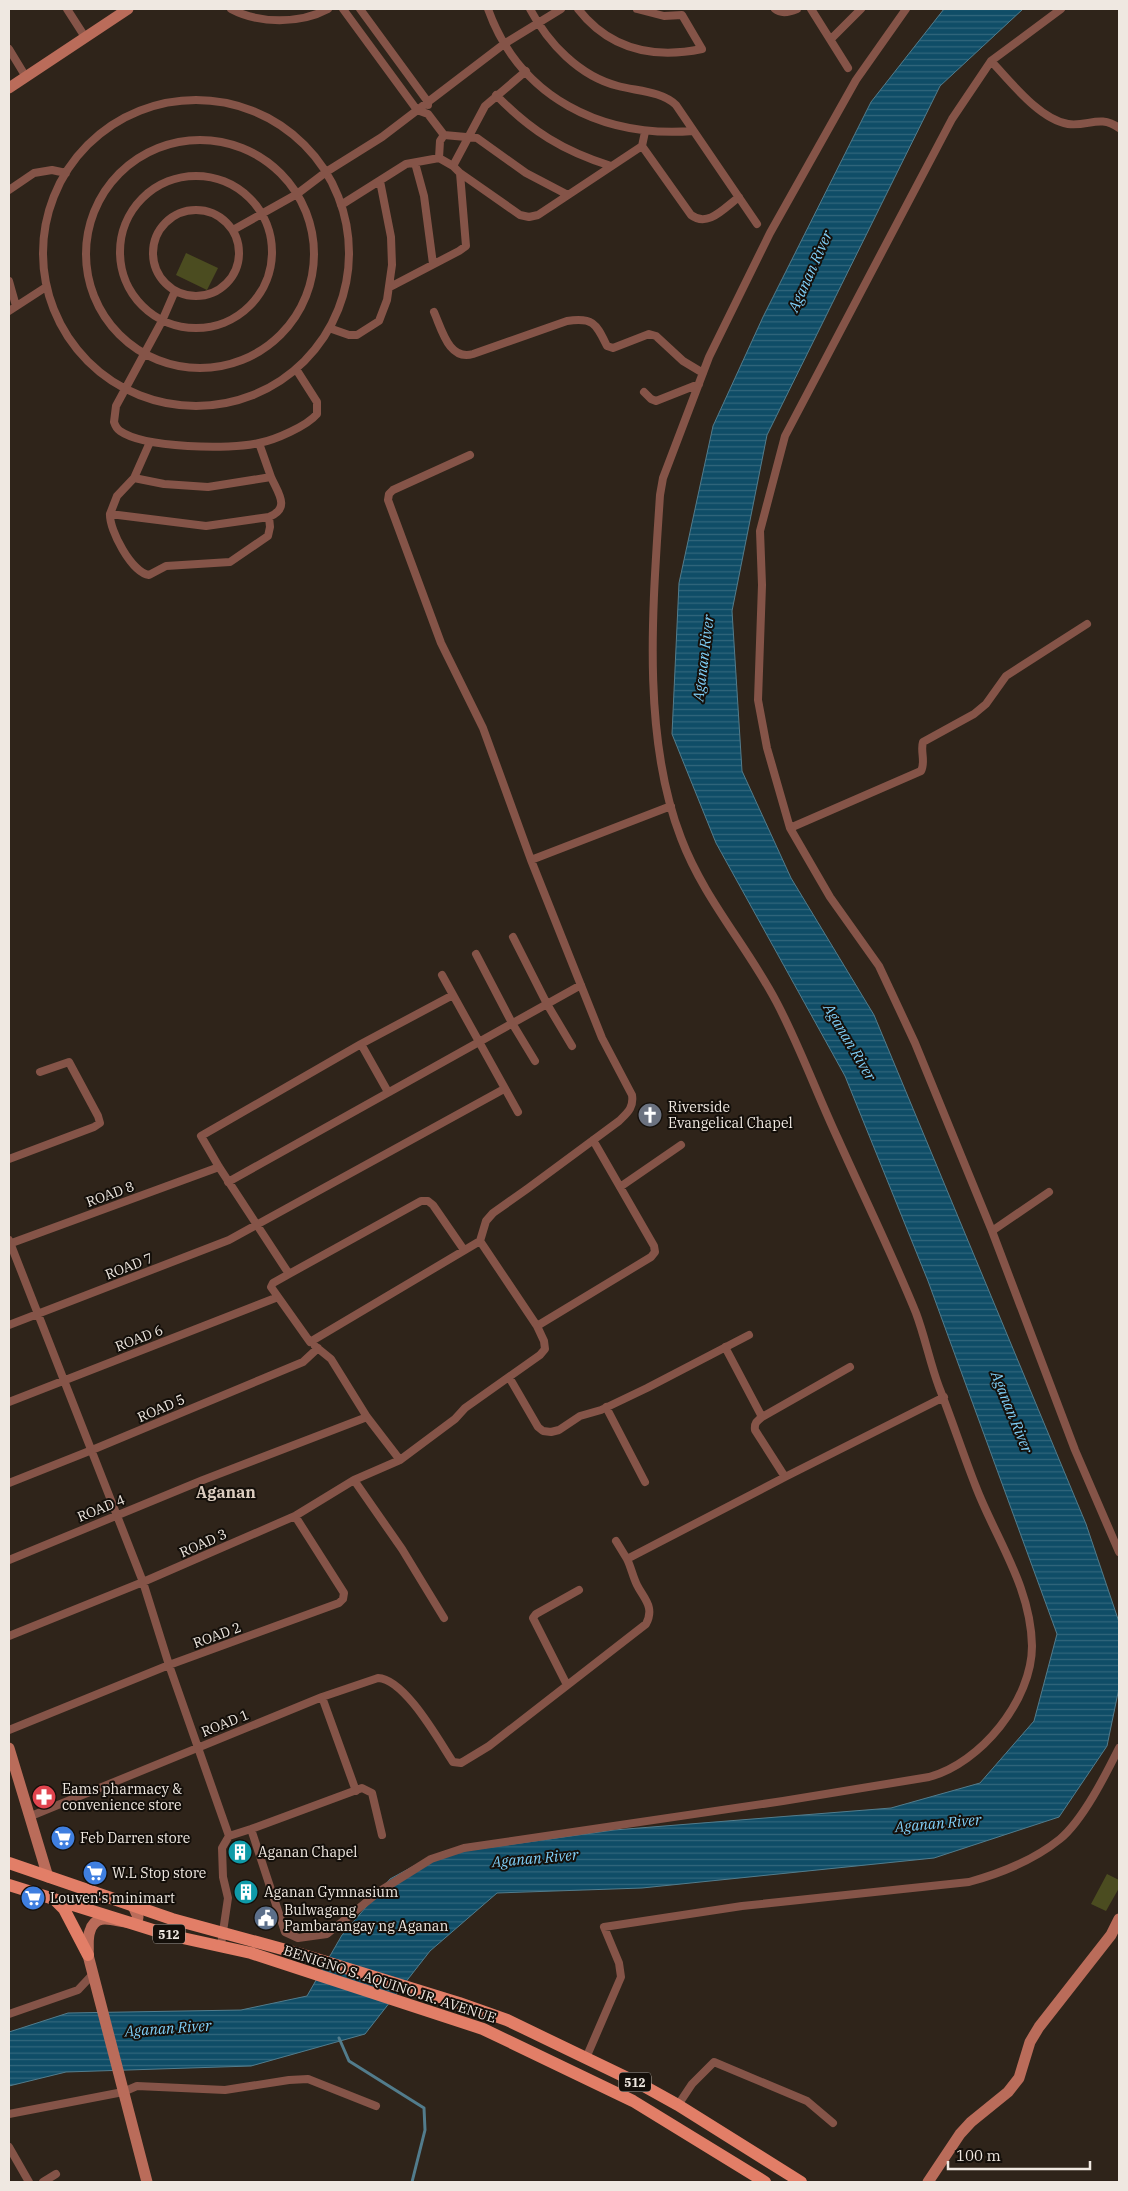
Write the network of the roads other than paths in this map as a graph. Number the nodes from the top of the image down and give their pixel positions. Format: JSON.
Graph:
{"nodes":[{"id":1,"x":67,"y":9,"type":"edge"},
{"id":2,"x":128,"y":9,"type":"edge"},
{"id":3,"x":231,"y":9,"type":"edge"},
{"id":4,"x":328,"y":9,"type":"edge"},
{"id":5,"x":343,"y":9,"type":"edge"},
{"id":6,"x":360,"y":9,"type":"edge"},
{"id":7,"x":488,"y":9,"type":"edge"},
{"id":8,"x":530,"y":9,"type":"edge"},
{"id":9,"x":561,"y":9,"type":"edge"},
{"id":10,"x":578,"y":9,"type":"edge"},
{"id":11,"x":637,"y":9,"type":"edge"},
{"id":12,"x":775,"y":9,"type":"edge"},
{"id":13,"x":797,"y":9,"type":"edge"},
{"id":14,"x":811,"y":9,"type":"edge"},
{"id":15,"x":854,"y":9,"type":"edge"},
{"id":16,"x":861,"y":9,"type":"edge"},
{"id":17,"x":906,"y":9,"type":"edge"},
{"id":18,"x":1061,"y":9,"type":"edge"},
{"id":19,"x":850,"y":20,"type":"junction"},
{"id":20,"x":538,"y":23,"type":"junction"},
{"id":21,"x":85,"y":37,"type":"junction"},
{"id":22,"x":831,"y":39,"type":"junction"},
{"id":23,"x":504,"y":44,"type":"junction"},
{"id":24,"x":9,"y":49,"type":"edge"},
{"id":25,"x":991,"y":61,"type":"junction"},
{"id":26,"x":848,"y":68,"type":"dead end"},
{"id":27,"x":526,"y":71,"type":"junction"},
{"id":28,"x":26,"y":77,"type":"junction"},
{"id":29,"x":9,"y":88,"type":"edge"},
{"id":30,"x":496,"y":95,"type":"junction"},
{"id":31,"x":428,"y":102,"type":"junction"},
{"id":32,"x":417,"y":110,"type":"junction"},
{"id":33,"x":428,"y":114,"type":"junction"},
{"id":34,"x":1119,"y":128,"type":"edge"},
{"id":35,"x":693,"y":131,"type":"junction"},
{"id":36,"x":645,"y":132,"type":"junction"},
{"id":37,"x":444,"y":135,"type":"junction"},
{"id":38,"x":468,"y":139,"type":"junction"},
{"id":39,"x":642,"y":146,"type":"junction"},
{"id":40,"x":440,"y":158,"type":"junction"},
{"id":41,"x":415,"y":163,"type":"junction"},
{"id":42,"x":453,"y":166,"type":"junction"},
{"id":43,"x":611,"y":166,"type":"junction"},
{"id":44,"x":66,"y":172,"type":"junction"},
{"id":45,"x":326,"y":172,"type":"junction"},
{"id":46,"x":460,"y":173,"type":"junction"},
{"id":47,"x":380,"y":181,"type":"junction"},
{"id":48,"x":9,"y":190,"type":"edge"},
{"id":49,"x":297,"y":194,"type":"junction"},
{"id":50,"x":568,"y":195,"type":"junction"},
{"id":51,"x":738,"y":198,"type":"junction"},
{"id":52,"x":341,"y":205,"type":"junction"},
{"id":53,"x":261,"y":214,"type":"junction"},
{"id":54,"x":757,"y":224,"type":"dead end"},
{"id":55,"x":233,"y":230,"type":"junction"},
{"id":56,"x":433,"y":264,"type":"junction"},
{"id":57,"x":9,"y":281,"type":"edge"},
{"id":58,"x":46,"y":287,"type":"junction"},
{"id":59,"x":390,"y":287,"type":"junction"},
{"id":60,"x":175,"y":291,"type":"junction"},
{"id":61,"x":16,"y":306,"type":"junction"},
{"id":62,"x":9,"y":311,"type":"edge"},
{"id":63,"x":434,"y":312,"type":"dead end"},
{"id":64,"x":162,"y":321,"type":"junction"},
{"id":65,"x":329,"y":328,"type":"junction"},
{"id":66,"x":144,"y":354,"type":"junction"},
{"id":67,"x":296,"y":369,"type":"junction"},
{"id":68,"x":703,"y":372,"type":"junction"},
{"id":69,"x":699,"y":384,"type":"junction"},
{"id":70,"x":124,"y":391,"type":"junction"},
{"id":71,"x":644,"y":392,"type":"dead end"},
{"id":72,"x":150,"y":442,"type":"junction"},
{"id":73,"x":259,"y":443,"type":"junction"},
{"id":74,"x":470,"y":455,"type":"dead end"},
{"id":75,"x":271,"y":477,"type":"junction"},
{"id":76,"x":134,"y":478,"type":"junction"},
{"id":77,"x":110,"y":514,"type":"junction"},
{"id":78,"x":269,"y":517,"type":"junction"},
{"id":79,"x":1087,"y":624,"type":"dead end"},
{"id":80,"x":671,"y":806,"type":"junction"},
{"id":81,"x":790,"y":828,"type":"junction"},
{"id":82,"x":531,"y":860,"type":"junction"},
{"id":83,"x":513,"y":937,"type":"dead end"},
{"id":84,"x":476,"y":954,"type":"dead end"},
{"id":85,"x":442,"y":974,"type":"dead end"},
{"id":86,"x":581,"y":985,"type":"junction"},
{"id":87,"x":453,"y":995,"type":"junction"},
{"id":88,"x":547,"y":1004,"type":"junction"},
{"id":89,"x":512,"y":1023,"type":"junction"},
{"id":90,"x":479,"y":1042,"type":"junction"},
{"id":91,"x":361,"y":1044,"type":"junction"},
{"id":92,"x":572,"y":1046,"type":"dead end"},
{"id":93,"x":535,"y":1061,"type":"dead end"},
{"id":94,"x":40,"y":1072,"type":"dead end"},
{"id":95,"x":504,"y":1089,"type":"junction"},
{"id":96,"x":388,"y":1092,"type":"junction"},
{"id":97,"x":518,"y":1112,"type":"dead end"},
{"id":98,"x":593,"y":1140,"type":"junction"},
{"id":99,"x":681,"y":1146,"type":"dead end"},
{"id":100,"x":9,"y":1159,"type":"edge"},
{"id":101,"x":219,"y":1168,"type":"junction"},
{"id":102,"x":228,"y":1182,"type":"junction"},
{"id":103,"x":620,"y":1187,"type":"junction"},
{"id":104,"x":1049,"y":1192,"type":"dead end"},
{"id":105,"x":256,"y":1225,"type":"junction"},
{"id":106,"x":992,"y":1232,"type":"junction"},
{"id":107,"x":480,"y":1241,"type":"junction"},
{"id":108,"x":9,"y":1242,"type":"edge"},
{"id":109,"x":464,"y":1250,"type":"junction"},
{"id":110,"x":290,"y":1274,"type":"junction"},
{"id":111,"x":278,"y":1297,"type":"junction"},
{"id":112,"x":38,"y":1314,"type":"junction"},
{"id":113,"x":9,"y":1325,"type":"edge"},
{"id":114,"x":537,"y":1326,"type":"junction"},
{"id":115,"x":749,"y":1335,"type":"dead end"},
{"id":116,"x":310,"y":1342,"type":"junction"},
{"id":117,"x":725,"y":1347,"type":"junction"},
{"id":118,"x":318,"y":1348,"type":"junction"},
{"id":119,"x":850,"y":1367,"type":"dead end"},
{"id":120,"x":508,"y":1376,"type":"junction"},
{"id":121,"x":63,"y":1380,"type":"junction"},
{"id":122,"x":944,"y":1397,"type":"junction"},
{"id":123,"x":9,"y":1402,"type":"edge"},
{"id":124,"x":606,"y":1407,"type":"junction"},
{"id":125,"x":367,"y":1417,"type":"junction"},
{"id":126,"x":762,"y":1417,"type":"junction"},
{"id":127,"x":92,"y":1450,"type":"junction"},
{"id":128,"x":400,"y":1460,"type":"junction"},
{"id":129,"x":785,"y":1477,"type":"junction"},
{"id":130,"x":354,"y":1480,"type":"junction"},
{"id":131,"x":645,"y":1482,"type":"dead end"},
{"id":132,"x":9,"y":1483,"type":"edge"},
{"id":133,"x":116,"y":1516,"type":"junction"},
{"id":134,"x":296,"y":1516,"type":"junction"},
{"id":135,"x":616,"y":1541,"type":"dead end"},
{"id":136,"x":1119,"y":1552,"type":"edge"},
{"id":137,"x":628,"y":1559,"type":"junction"},
{"id":138,"x":9,"y":1560,"type":"edge"},
{"id":139,"x":143,"y":1582,"type":"junction"},
{"id":140,"x":578,"y":1590,"type":"dead end"},
{"id":141,"x":444,"y":1618,"type":"dead end"},
{"id":142,"x":9,"y":1636,"type":"edge"},
{"id":143,"x":169,"y":1665,"type":"junction"},
{"id":144,"x":567,"y":1685,"type":"junction"},
{"id":145,"x":322,"y":1697,"type":"junction"},
{"id":146,"x":9,"y":1730,"type":"edge"},
{"id":147,"x":9,"y":1748,"type":"edge"},
{"id":148,"x":198,"y":1748,"type":"junction"},
{"id":149,"x":1119,"y":1748,"type":"edge"},
{"id":150,"x":356,"y":1791,"type":"junction"},
{"id":151,"x":31,"y":1816,"type":"junction"},
{"id":152,"x":251,"y":1829,"type":"junction"},
{"id":153,"x":382,"y":1835,"type":"dead end"},
{"id":154,"x":228,"y":1836,"type":"junction"},
{"id":155,"x":41,"y":1850,"type":"junction"},
{"id":156,"x":9,"y":1863,"type":"edge"},
{"id":157,"x":29,"y":1870,"type":"junction"},
{"id":158,"x":48,"y":1877,"type":"junction"},
{"id":159,"x":9,"y":1885,"type":"edge"},
{"id":160,"x":47,"y":1897,"type":"junction"},
{"id":161,"x":133,"y":1906,"type":"junction"},
{"id":162,"x":1119,"y":1919,"type":"edge"},
{"id":163,"x":134,"y":1923,"type":"junction"},
{"id":164,"x":223,"y":1939,"type":"junction"},
{"id":165,"x":88,"y":1955,"type":"junction"},
{"id":166,"x":93,"y":1974,"type":"junction"},
{"id":167,"x":9,"y":2014,"type":"edge"},
{"id":168,"x":586,"y":2058,"type":"junction"},
{"id":169,"x":122,"y":2089,"type":"junction"},
{"id":170,"x":678,"y":2105,"type":"junction"},
{"id":171,"x":376,"y":2106,"type":"dead end"},
{"id":172,"x":9,"y":2114,"type":"edge"},
{"id":173,"x":833,"y":2123,"type":"dead end"},
{"id":174,"x":9,"y":2147,"type":"edge"},
{"id":175,"x":56,"y":2174,"type":"dead end"},
{"id":176,"x":29,"y":2182,"type":"edge"},
{"id":177,"x":43,"y":2182,"type":"edge"},
{"id":178,"x":147,"y":2182,"type":"edge"},
{"id":179,"x":764,"y":2182,"type":"edge"},
{"id":180,"x":801,"y":2182,"type":"edge"},
{"id":181,"x":928,"y":2182,"type":"edge"}],
"edges":[{"from":1,"to":21,"type":"street"},
{"from":2,"to":21,"type":"main road"},
{"from":3,"to":4,"type":"street"},
{"from":5,"to":32,"type":"street"},
{"from":6,"to":31,"type":"street"},
{"from":7,"to":23,"type":"street"},
{"from":8,"to":20,"type":"street"},
{"from":9,"to":20,"type":"street"},
{"from":10,"to":11,"type":"street"},
{"from":12,"to":13,"type":"street"},
{"from":14,"to":22,"type":"street"},
{"from":15,"to":19,"type":"street"},
{"from":16,"to":19,"type":"street"},
{"from":17,"to":68,"type":"street"},
{"from":18,"to":25,"type":"street"},
{"from":19,"to":22,"type":"street"},
{"from":20,"to":23,"type":"street"},
{"from":20,"to":35,"type":"street"},
{"from":21,"to":28,"type":"main road"},
{"from":22,"to":26,"type":"street"},
{"from":23,"to":27,"type":"street"},
{"from":23,"to":31,"type":"street"},
{"from":24,"to":28,"type":"street"},
{"from":25,"to":34,"type":"street"},
{"from":25,"to":81,"type":"street"},
{"from":27,"to":30,"type":"street"},
{"from":27,"to":36,"type":"street"},
{"from":28,"to":29,"type":"main road"},
{"from":30,"to":38,"type":"street"},
{"from":30,"to":43,"type":"street"},
{"from":31,"to":32,"type":"street"},
{"from":31,"to":33,"type":"street"},
{"from":32,"to":33,"type":"street"},
{"from":32,"to":45,"type":"street"},
{"from":33,"to":37,"type":"street"},
{"from":35,"to":36,"type":"street"},
{"from":35,"to":51,"type":"street"},
{"from":36,"to":39,"type":"street"},
{"from":37,"to":38,"type":"street"},
{"from":37,"to":40,"type":"street"},
{"from":38,"to":42,"type":"street"},
{"from":38,"to":50,"type":"street"},
{"from":39,"to":43,"type":"street"},
{"from":39,"to":51,"type":"street"},
{"from":40,"to":41,"type":"street"},
{"from":40,"to":42,"type":"street"},
{"from":41,"to":47,"type":"street"},
{"from":41,"to":56,"type":"street"},
{"from":42,"to":46,"type":"street"},
{"from":43,"to":50,"type":"street"},
{"from":44,"to":45,"type":"street"},
{"from":44,"to":48,"type":"street"},
{"from":44,"to":58,"type":"street"},
{"from":45,"to":49,"type":"street"},
{"from":45,"to":52,"type":"street"},
{"from":46,"to":50,"type":"street"},
{"from":46,"to":56,"type":"street"},
{"from":47,"to":52,"type":"street"},
{"from":47,"to":59,"type":"street"},
{"from":49,"to":53,"type":"street"},
{"from":49,"to":66,"type":"street"},
{"from":49,"to":66,"type":"street"},
{"from":51,"to":54,"type":"street"},
{"from":52,"to":65,"type":"street"},
{"from":53,"to":55,"type":"street"},
{"from":53,"to":64,"type":"street"},
{"from":53,"to":64,"type":"street"},
{"from":55,"to":60,"type":"street"},
{"from":55,"to":60,"type":"street"},
{"from":56,"to":59,"type":"street"},
{"from":57,"to":61,"type":"street"},
{"from":58,"to":61,"type":"street"},
{"from":58,"to":70,"type":"street"},
{"from":59,"to":65,"type":"street"},
{"from":60,"to":64,"type":"street"},
{"from":61,"to":62,"type":"street"},
{"from":63,"to":68,"type":"street"},
{"from":64,"to":66,"type":"street"},
{"from":65,"to":67,"type":"street"},
{"from":66,"to":70,"type":"street"},
{"from":67,"to":70,"type":"street"},
{"from":67,"to":73,"type":"street"},
{"from":68,"to":69,"type":"street"},
{"from":69,"to":71,"type":"street"},
{"from":69,"to":80,"type":"street"},
{"from":70,"to":72,"type":"street"},
{"from":72,"to":73,"type":"street"},
{"from":72,"to":76,"type":"street"},
{"from":73,"to":75,"type":"street"},
{"from":74,"to":82,"type":"street"},
{"from":75,"to":76,"type":"street"},
{"from":75,"to":78,"type":"street"},
{"from":76,"to":77,"type":"street"},
{"from":77,"to":78,"type":"street"},
{"from":77,"to":78,"type":"street"},
{"from":79,"to":81,"type":"street"},
{"from":80,"to":82,"type":"street"},
{"from":80,"to":122,"type":"street"},
{"from":81,"to":106,"type":"street"},
{"from":82,"to":86,"type":"street"},
{"from":83,"to":88,"type":"street"},
{"from":84,"to":89,"type":"street"},
{"from":85,"to":87,"type":"street"},
{"from":86,"to":88,"type":"street"},
{"from":86,"to":98,"type":"street"},
{"from":87,"to":90,"type":"street"},
{"from":87,"to":91,"type":"street"},
{"from":88,"to":89,"type":"street"},
{"from":88,"to":92,"type":"street"},
{"from":89,"to":90,"type":"street"},
{"from":89,"to":93,"type":"street"},
{"from":90,"to":95,"type":"street"},
{"from":90,"to":96,"type":"street"},
{"from":91,"to":96,"type":"street"},
{"from":91,"to":101,"type":"street"},
{"from":94,"to":100,"type":"street"},
{"from":95,"to":97,"type":"street"},
{"from":95,"to":105,"type":"street","name":"ROAD 7"},
{"from":96,"to":102,"type":"street"},
{"from":98,"to":103,"type":"street"},
{"from":98,"to":107,"type":"street"},
{"from":99,"to":103,"type":"street"},
{"from":101,"to":102,"type":"street"},
{"from":101,"to":108,"type":"street","name":"ROAD 8"},
{"from":102,"to":105,"type":"street"},
{"from":103,"to":114,"type":"street"},
{"from":104,"to":106,"type":"street"},
{"from":105,"to":110,"type":"street"},
{"from":105,"to":112,"type":"street","name":"ROAD 7"},
{"from":106,"to":136,"type":"street"},
{"from":107,"to":109,"type":"street"},
{"from":107,"to":114,"type":"street"},
{"from":108,"to":112,"type":"street"},
{"from":109,"to":110,"type":"street"},
{"from":109,"to":116,"type":"street"},
{"from":110,"to":111,"type":"street"},
{"from":111,"to":116,"type":"street"},
{"from":111,"to":121,"type":"street","name":"ROAD 6"},
{"from":112,"to":113,"type":"street","name":"ROAD 7"},
{"from":112,"to":121,"type":"street"},
{"from":114,"to":120,"type":"street","name":"ROAD 3"},
{"from":115,"to":117,"type":"street"},
{"from":116,"to":118,"type":"street"},
{"from":117,"to":124,"type":"street"},
{"from":117,"to":126,"type":"street"},
{"from":118,"to":125,"type":"street"},
{"from":118,"to":127,"type":"street","name":"ROAD 5"},
{"from":119,"to":126,"type":"street"},
{"from":120,"to":124,"type":"street"},
{"from":120,"to":128,"type":"street","name":"ROAD 3"},
{"from":121,"to":123,"type":"street","name":"ROAD 6"},
{"from":121,"to":127,"type":"street"},
{"from":122,"to":129,"type":"street"},
{"from":122,"to":152,"type":"street"},
{"from":124,"to":131,"type":"street"},
{"from":125,"to":128,"type":"street"},
{"from":125,"to":133,"type":"street","name":"ROAD 4"},
{"from":126,"to":129,"type":"street"},
{"from":127,"to":132,"type":"street","name":"ROAD 5"},
{"from":127,"to":133,"type":"street"},
{"from":128,"to":130,"type":"street","name":"ROAD 3"},
{"from":129,"to":137,"type":"street"},
{"from":130,"to":134,"type":"street","name":"ROAD 3"},
{"from":130,"to":141,"type":"street"},
{"from":133,"to":138,"type":"street","name":"ROAD 4"},
{"from":133,"to":139,"type":"street"},
{"from":134,"to":139,"type":"street","name":"ROAD 3"},
{"from":134,"to":143,"type":"street","name":"ROAD 2"},
{"from":135,"to":137,"type":"street"},
{"from":137,"to":144,"type":"street"},
{"from":139,"to":142,"type":"street","name":"ROAD 3"},
{"from":139,"to":143,"type":"street"},
{"from":140,"to":144,"type":"street"},
{"from":143,"to":146,"type":"street","name":"ROAD 2"},
{"from":143,"to":148,"type":"street"},
{"from":144,"to":145,"type":"street","name":"ROAD 1"},
{"from":145,"to":148,"type":"street","name":"ROAD 1"},
{"from":145,"to":150,"type":"street"},
{"from":147,"to":151,"type":"main road"},
{"from":148,"to":151,"type":"street","name":"ROAD 1"},
{"from":148,"to":154,"type":"street"},
{"from":149,"to":168,"type":"street"},
{"from":150,"to":152,"type":"street"},
{"from":150,"to":153,"type":"street"},
{"from":151,"to":155,"type":"main road"},
{"from":152,"to":154,"type":"street"},
{"from":154,"to":164,"type":"street"},
{"from":155,"to":157,"type":"main road"},
{"from":155,"to":158,"type":"main road"},
{"from":156,"to":157,"type":"main road","name":"BENIGNO S. AQUINO JR. AVENUE","number":"512"},
{"from":157,"to":158,"type":"main road","name":"BENIGNO S. AQUINO JR. AVENUE","number":"512"},
{"from":158,"to":161,"type":"main road","name":"BENIGNO S. AQUINO JR. AVENUE","number":"512"},
{"from":159,"to":160,"type":"main road","name":"BENIGNO S. AQUINO JR. AVENUE","number":"512"},
{"from":160,"to":163,"type":"main road","name":"BENIGNO S. AQUINO JR. AVENUE","number":"512"},
{"from":160,"to":165,"type":"main road"},
{"from":161,"to":163,"type":"main road"},
{"from":161,"to":164,"type":"main road","name":"BENIGNO S. AQUINO JR. AVENUE","number":"512"},
{"from":162,"to":181,"type":"main road"},
{"from":163,"to":164,"type":"main road","name":"BENIGNO S. AQUINO JR. AVENUE","number":"512"},
{"from":163,"to":165,"type":"main road"},
{"from":164,"to":168,"type":"main road","name":"BENIGNO S. AQUINO JR. AVENUE","number":"512"},
{"from":164,"to":179,"type":"main road","name":"BENIGNO S. AQUINO JR. AVENUE","number":"512"},
{"from":165,"to":166,"type":"main road"},
{"from":166,"to":167,"type":"street"},
{"from":166,"to":169,"type":"main road"},
{"from":168,"to":170,"type":"main road","name":"BENIGNO S. AQUINO JR. AVENUE","number":"512"},
{"from":169,"to":171,"type":"street"},
{"from":169,"to":172,"type":"street"},
{"from":169,"to":178,"type":"main road"},
{"from":170,"to":173,"type":"street"},
{"from":170,"to":180,"type":"main road","name":"BENIGNO S. AQUINO JR. AVENUE","number":"512"},
{"from":174,"to":176,"type":"street"},
{"from":175,"to":177,"type":"street"}]}
